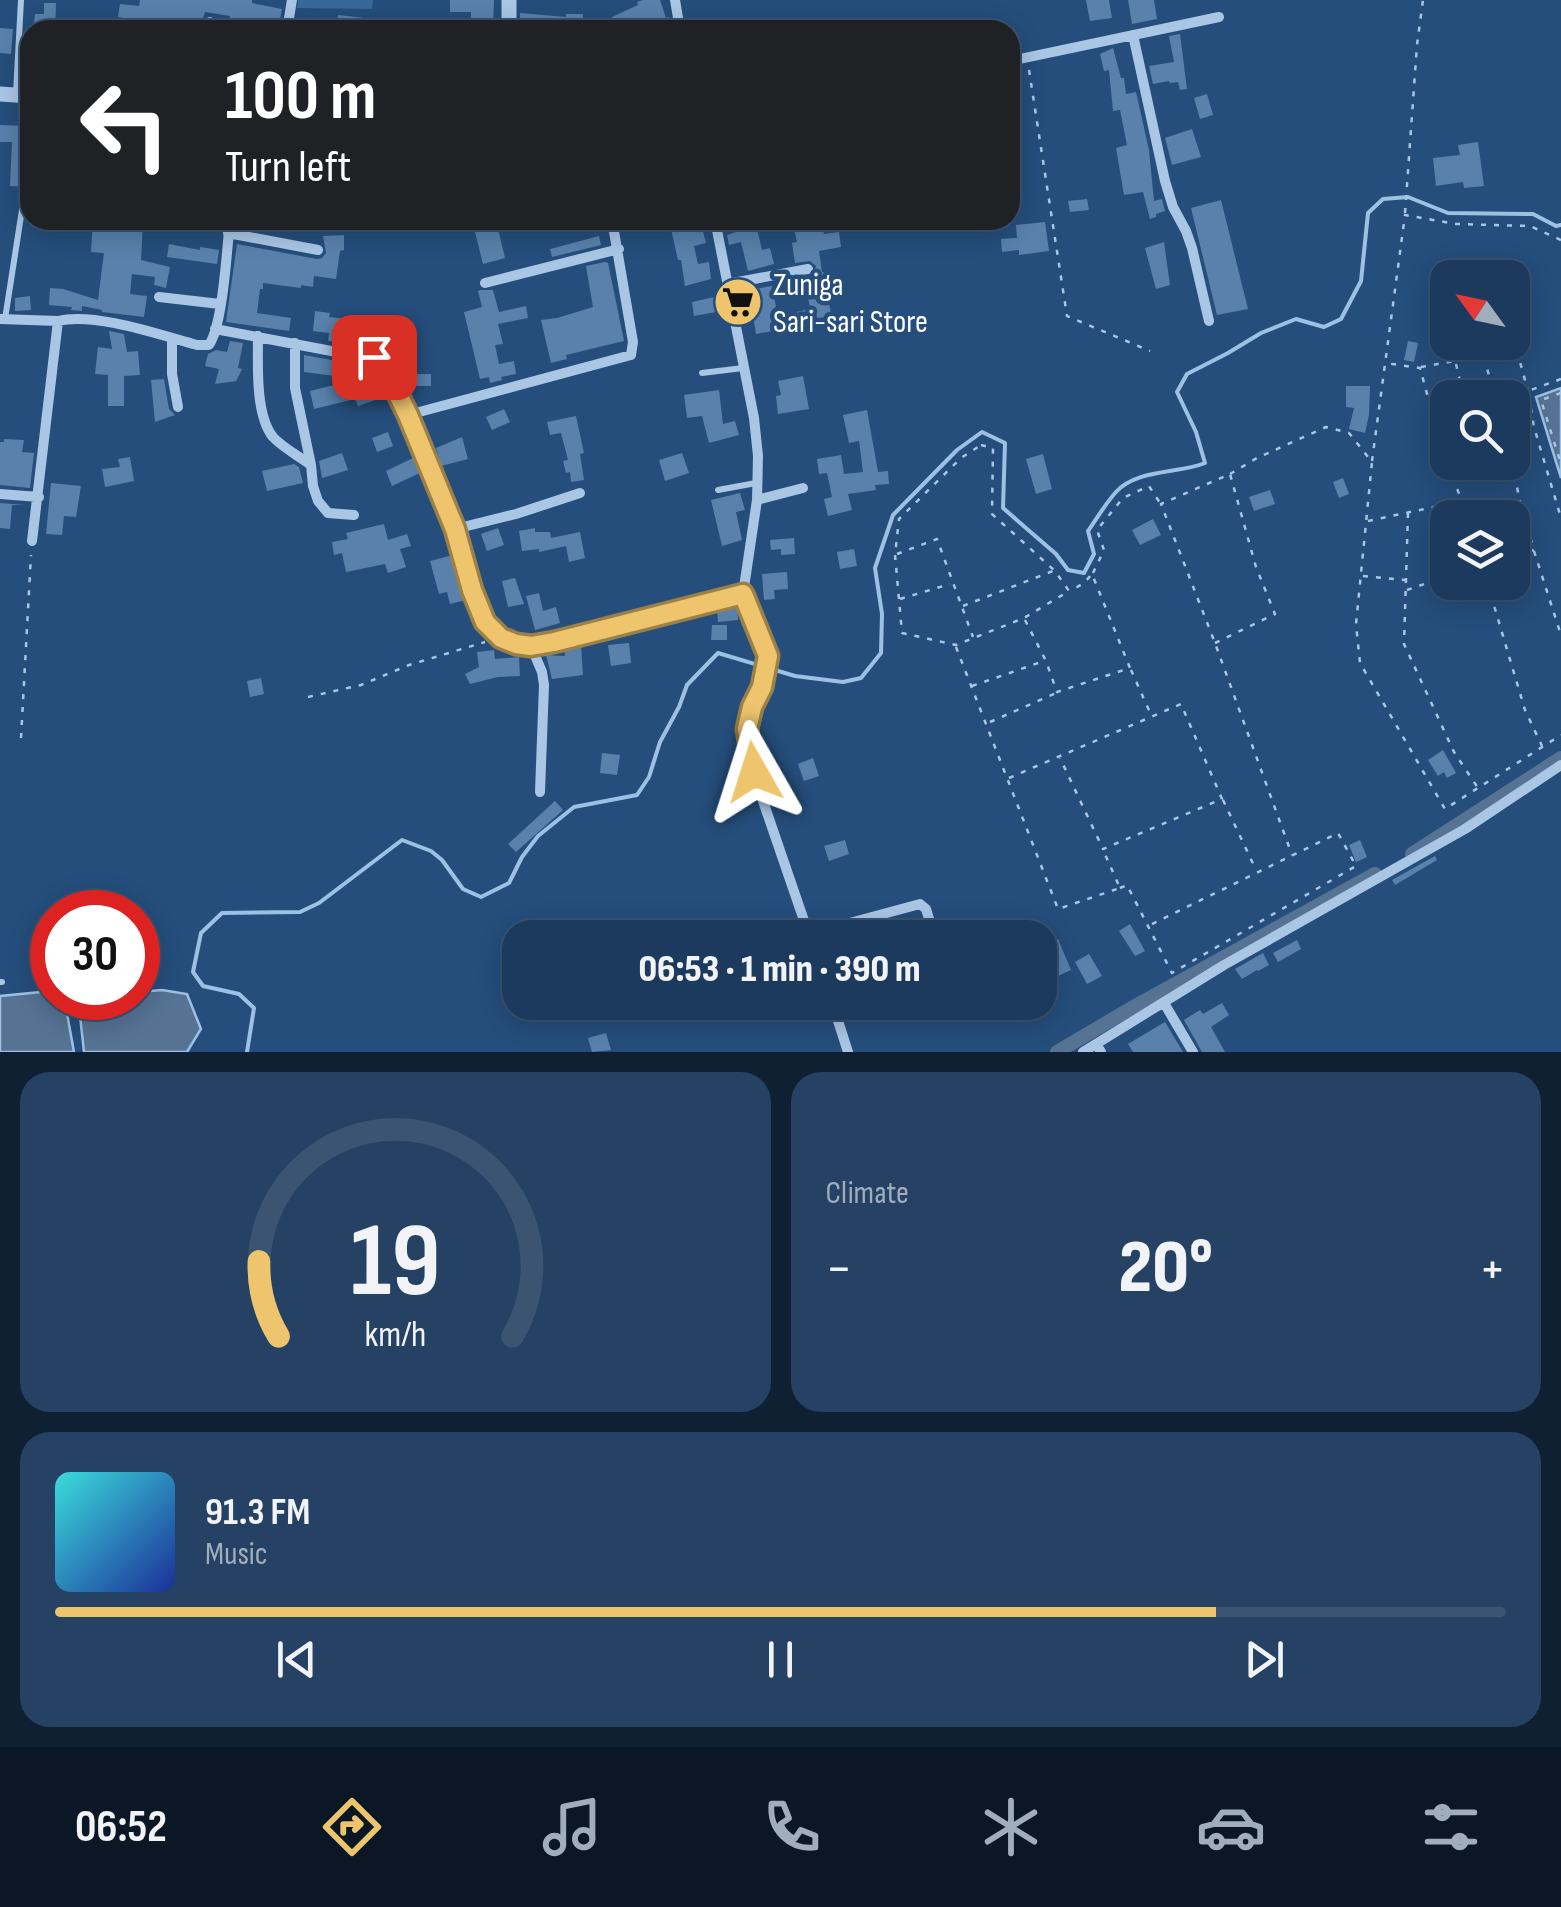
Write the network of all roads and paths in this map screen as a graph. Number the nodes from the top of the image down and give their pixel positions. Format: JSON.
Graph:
{"nodes":[{"id":1,"x":21,"y":0,"type":"edge"},
{"id":2,"x":1423,"y":0,"type":"edge"},
{"id":3,"x":1219,"y":17,"type":"dead end"},
{"id":4,"x":1133,"y":35,"type":"junction"},
{"id":5,"x":1027,"y":58,"type":"junction"},
{"id":6,"x":1020,"y":59,"type":"edge"},
{"id":7,"x":15,"y":95,"type":"edge"},
{"id":8,"x":1405,"y":215,"type":"junction"},
{"id":9,"x":20,"y":221,"type":"edge"},
{"id":10,"x":229,"y":230,"type":"edge"},
{"id":11,"x":614,"y":230,"type":"edge"},
{"id":12,"x":718,"y":230,"type":"edge"},
{"id":13,"x":228,"y":234,"type":"junction"},
{"id":14,"x":1561,"y":240,"type":"edge"},
{"id":15,"x":619,"y":249,"type":"junction"},
{"id":16,"x":318,"y":250,"type":"dead end"},
{"id":17,"x":808,"y":269,"type":"dead end"},
{"id":18,"x":486,"y":283,"type":"dead end"},
{"id":19,"x":727,"y":284,"type":"junction"},
{"id":20,"x":159,"y":297,"type":"dead end"},
{"id":21,"x":220,"y":304,"type":"junction"},
{"id":22,"x":3,"y":319,"type":"edge"},
{"id":23,"x":58,"y":320,"type":"junction"},
{"id":24,"x":1209,"y":322,"type":"dead end"},
{"id":25,"x":215,"y":328,"type":"junction"},
{"id":26,"x":258,"y":336,"type":"junction"},
{"id":27,"x":172,"y":338,"type":"junction"},
{"id":28,"x":296,"y":343,"type":"junction"},
{"id":29,"x":1150,"y":351,"type":"dead end"},
{"id":30,"x":1465,"y":360,"type":"edge"},
{"id":31,"x":1456,"y":362,"type":"junction"},
{"id":32,"x":1385,"y":363,"type":"junction"},
{"id":33,"x":744,"y":368,"type":"junction"},
{"id":34,"x":1420,"y":368,"type":"junction"},
{"id":35,"x":702,"y":372,"type":"dead end"},
{"id":36,"x":1561,"y":379,"type":"edge"},
{"id":37,"x":1460,"y":380,"type":"edge"},
{"id":38,"x":1530,"y":390,"type":"edge"},
{"id":39,"x":1561,"y":393,"type":"edge"},
{"id":40,"x":1430,"y":402,"type":"edge"},
{"id":41,"x":1530,"y":403,"type":"edge"},
{"id":42,"x":178,"y":407,"type":"dead end"},
{"id":43,"x":408,"y":415,"type":"junction"},
{"id":44,"x":1534,"y":427,"type":"junction"},
{"id":45,"x":1530,"y":428,"type":"edge"},
{"id":46,"x":1372,"y":462,"type":"junction"},
{"id":47,"x":1561,"y":464,"type":"edge"},
{"id":48,"x":312,"y":465,"type":"junction"},
{"id":49,"x":1230,"y":474,"type":"junction"},
{"id":50,"x":1516,"y":480,"type":"edge"},
{"id":51,"x":758,"y":483,"type":"junction"},
{"id":52,"x":804,"y":488,"type":"dead end"},
{"id":53,"x":718,"y":490,"type":"dead end"},
{"id":54,"x":580,"y":493,"type":"dead end"},
{"id":55,"x":0,"y":494,"type":"edge"},
{"id":56,"x":39,"y":497,"type":"junction"},
{"id":57,"x":756,"y":500,"type":"junction"},
{"id":58,"x":1160,"y":504,"type":"junction"},
{"id":59,"x":1430,"y":508,"type":"edge"},
{"id":60,"x":1408,"y":513,"type":"junction"},
{"id":61,"x":354,"y":515,"type":"dead end"},
{"id":62,"x":1561,"y":518,"type":"edge"},
{"id":63,"x":1366,"y":522,"type":"junction"},
{"id":64,"x":455,"y":529,"type":"junction"},
{"id":65,"x":32,"y":541,"type":"joint"},
{"id":66,"x":1534,"y":550,"type":"junction"},
{"id":67,"x":1530,"y":551,"type":"edge"},
{"id":68,"x":894,"y":555,"type":"junction"},
{"id":69,"x":1055,"y":571,"type":"junction"},
{"id":70,"x":1092,"y":574,"type":"junction"},
{"id":71,"x":1361,"y":575,"type":"junction"},
{"id":72,"x":1406,"y":580,"type":"junction"},
{"id":73,"x":1430,"y":582,"type":"edge"},
{"id":74,"x":952,"y":583,"type":"junction"},
{"id":75,"x":1069,"y":591,"type":"junction"},
{"id":76,"x":1406,"y":591,"type":"junction"},
{"id":77,"x":743,"y":594,"type":"junction"},
{"id":78,"x":899,"y":599,"type":"junction"},
{"id":79,"x":1492,"y":600,"type":"edge"},
{"id":80,"x":960,"y":607,"type":"junction"},
{"id":81,"x":1024,"y":618,"type":"junction"},
{"id":82,"x":1561,"y":635,"type":"edge"},
{"id":83,"x":501,"y":638,"type":"junction"},
{"id":84,"x":973,"y":638,"type":"junction"},
{"id":85,"x":1215,"y":643,"type":"junction"},
{"id":86,"x":956,"y":645,"type":"junction"},
{"id":87,"x":531,"y":646,"type":"junction"},
{"id":88,"x":1046,"y":661,"type":"junction"},
{"id":89,"x":1130,"y":668,"type":"junction"},
{"id":90,"x":972,"y":686,"type":"junction"},
{"id":91,"x":1057,"y":692,"type":"junction"},
{"id":92,"x":308,"y":698,"type":"dead end"},
{"id":93,"x":1152,"y":717,"type":"junction"},
{"id":94,"x":987,"y":724,"type":"junction"},
{"id":95,"x":1561,"y":735,"type":"edge"},
{"id":96,"x":21,"y":738,"type":"dead end"},
{"id":97,"x":1542,"y":746,"type":"junction"},
{"id":98,"x":1060,"y":758,"type":"junction"},
{"id":99,"x":1561,"y":765,"type":"edge"},
{"id":100,"x":1009,"y":778,"type":"junction"},
{"id":101,"x":1478,"y":788,"type":"junction"},
{"id":102,"x":540,"y":792,"type":"dead end"},
{"id":103,"x":1222,"y":799,"type":"junction"},
{"id":104,"x":1103,"y":850,"type":"junction"},
{"id":105,"x":1292,"y":855,"type":"junction"},
{"id":106,"x":1257,"y":872,"type":"junction"},
{"id":107,"x":1120,"y":888,"type":"junction"},
{"id":108,"x":804,"y":920,"type":"edge"},
{"id":109,"x":864,"y":920,"type":"edge"},
{"id":110,"x":929,"y":920,"type":"edge"},
{"id":111,"x":1148,"y":926,"type":"junction"},
{"id":112,"x":1164,"y":1003,"type":"junction"},
{"id":113,"x":838,"y":1020,"type":"edge"},
{"id":114,"x":1099,"y":1048,"type":"edge"},
{"id":115,"x":848,"y":1052,"type":"edge"},
{"id":116,"x":1083,"y":1052,"type":"edge"},
{"id":117,"x":1193,"y":1052,"type":"edge"}],
"edges":[{"from":1,"to":7,"type":"lane"},
{"from":2,"to":8,"type":"path"},
{"from":3,"to":4,"type":"street"},
{"from":4,"to":5,"type":"street"},
{"from":4,"to":24,"type":"street"},
{"from":5,"to":6,"type":"street"},
{"from":5,"to":29,"type":"path"},
{"from":8,"to":14,"type":"path"},
{"from":8,"to":32,"type":"path"},
{"from":9,"to":22,"type":"lane"},
{"from":10,"to":13,"type":"street"},
{"from":11,"to":15,"type":"street"},
{"from":12,"to":19,"type":"street"},
{"from":13,"to":16,"type":"street"},
{"from":13,"to":21,"type":"street"},
{"from":15,"to":18,"type":"street"},
{"from":15,"to":43,"type":"street"},
{"from":17,"to":19,"type":"street"},
{"from":19,"to":33,"type":"street"},
{"from":20,"to":21,"type":"street"},
{"from":21,"to":25,"type":"street"},
{"from":22,"to":23,"type":"street"},
{"from":23,"to":27,"type":"street"},
{"from":23,"to":56,"type":"street"},
{"from":25,"to":26,"type":"street"},
{"from":25,"to":27,"type":"street"},
{"from":26,"to":28,"type":"street"},
{"from":26,"to":48,"type":"street"},
{"from":27,"to":42,"type":"street"},
{"from":28,"to":43,"type":"street"},
{"from":28,"to":48,"type":"street"},
{"from":30,"to":31,"type":"path"},
{"from":31,"to":34,"type":"path"},
{"from":31,"to":37,"type":"path"},
{"from":32,"to":34,"type":"path"},
{"from":32,"to":46,"type":"path"},
{"from":33,"to":35,"type":"lane"},
{"from":33,"to":51,"type":"street"},
{"from":34,"to":40,"type":"path"},
{"from":36,"to":38,"type":"path"},
{"from":39,"to":47,"type":"path"},
{"from":41,"to":44,"type":"path"},
{"from":43,"to":64,"type":"street"},
{"from":44,"to":45,"type":"path"},
{"from":44,"to":62,"type":"path"},
{"from":46,"to":49,"type":"path"},
{"from":46,"to":63,"type":"path"},
{"from":48,"to":61,"type":"street"},
{"from":49,"to":58,"type":"path"},
{"from":49,"to":85,"type":"path"},
{"from":50,"to":66,"type":"path"},
{"from":51,"to":53,"type":"lane"},
{"from":51,"to":57,"type":"street"},
{"from":52,"to":57,"type":"street"},
{"from":54,"to":64,"type":"street"},
{"from":55,"to":56,"type":"street"},
{"from":56,"to":65,"type":"street"},
{"from":57,"to":77,"type":"street"},
{"from":58,"to":70,"type":"path"},
{"from":58,"to":85,"type":"path"},
{"from":59,"to":60,"type":"path"},
{"from":60,"to":63,"type":"path"},
{"from":60,"to":72,"type":"path"},
{"from":63,"to":71,"type":"path"},
{"from":64,"to":83,"type":"street"},
{"from":65,"to":96,"type":"path"},
{"from":66,"to":67,"type":"path"},
{"from":66,"to":82,"type":"path"},
{"from":68,"to":69,"type":"path"},
{"from":68,"to":74,"type":"path"},
{"from":68,"to":78,"type":"path"},
{"from":69,"to":75,"type":"path"},
{"from":69,"to":80,"type":"path"},
{"from":70,"to":75,"type":"path"},
{"from":70,"to":89,"type":"path"},
{"from":71,"to":72,"type":"path"},
{"from":71,"to":101,"type":"path"},
{"from":72,"to":76,"type":"path"},
{"from":73,"to":76,"type":"path"},
{"from":74,"to":78,"type":"path"},
{"from":74,"to":80,"type":"path"},
{"from":75,"to":81,"type":"path"},
{"from":76,"to":101,"type":"path"},
{"from":77,"to":87,"type":"street"},
{"from":77,"to":108,"type":"street"},
{"from":78,"to":86,"type":"path"},
{"from":79,"to":97,"type":"path"},
{"from":80,"to":84,"type":"path"},
{"from":81,"to":84,"type":"path"},
{"from":81,"to":88,"type":"path"},
{"from":83,"to":87,"type":"street"},
{"from":83,"to":92,"type":"path"},
{"from":84,"to":86,"type":"path"},
{"from":85,"to":105,"type":"path"},
{"from":86,"to":90,"type":"path"},
{"from":87,"to":102,"type":"street"},
{"from":88,"to":90,"type":"path"},
{"from":88,"to":91,"type":"path"},
{"from":89,"to":91,"type":"path"},
{"from":89,"to":93,"type":"path"},
{"from":90,"to":94,"type":"path"},
{"from":91,"to":94,"type":"path"},
{"from":93,"to":98,"type":"path"},
{"from":93,"to":103,"type":"path"},
{"from":94,"to":100,"type":"path"},
{"from":95,"to":97,"type":"path"},
{"from":97,"to":101,"type":"path"},
{"from":98,"to":100,"type":"path"},
{"from":98,"to":104,"type":"path"},
{"from":99,"to":112,"type":"street"},
{"from":100,"to":107,"type":"path"},
{"from":103,"to":104,"type":"path"},
{"from":103,"to":106,"type":"path"},
{"from":104,"to":107,"type":"path"},
{"from":105,"to":106,"type":"path"},
{"from":105,"to":111,"type":"path"},
{"from":106,"to":111,"type":"path"},
{"from":107,"to":111,"type":"path"},
{"from":109,"to":110,"type":"street"},
{"from":112,"to":114,"type":"street"},
{"from":112,"to":117,"type":"street"},
{"from":113,"to":115,"type":"street"},
{"from":114,"to":116,"type":"street"}]}
